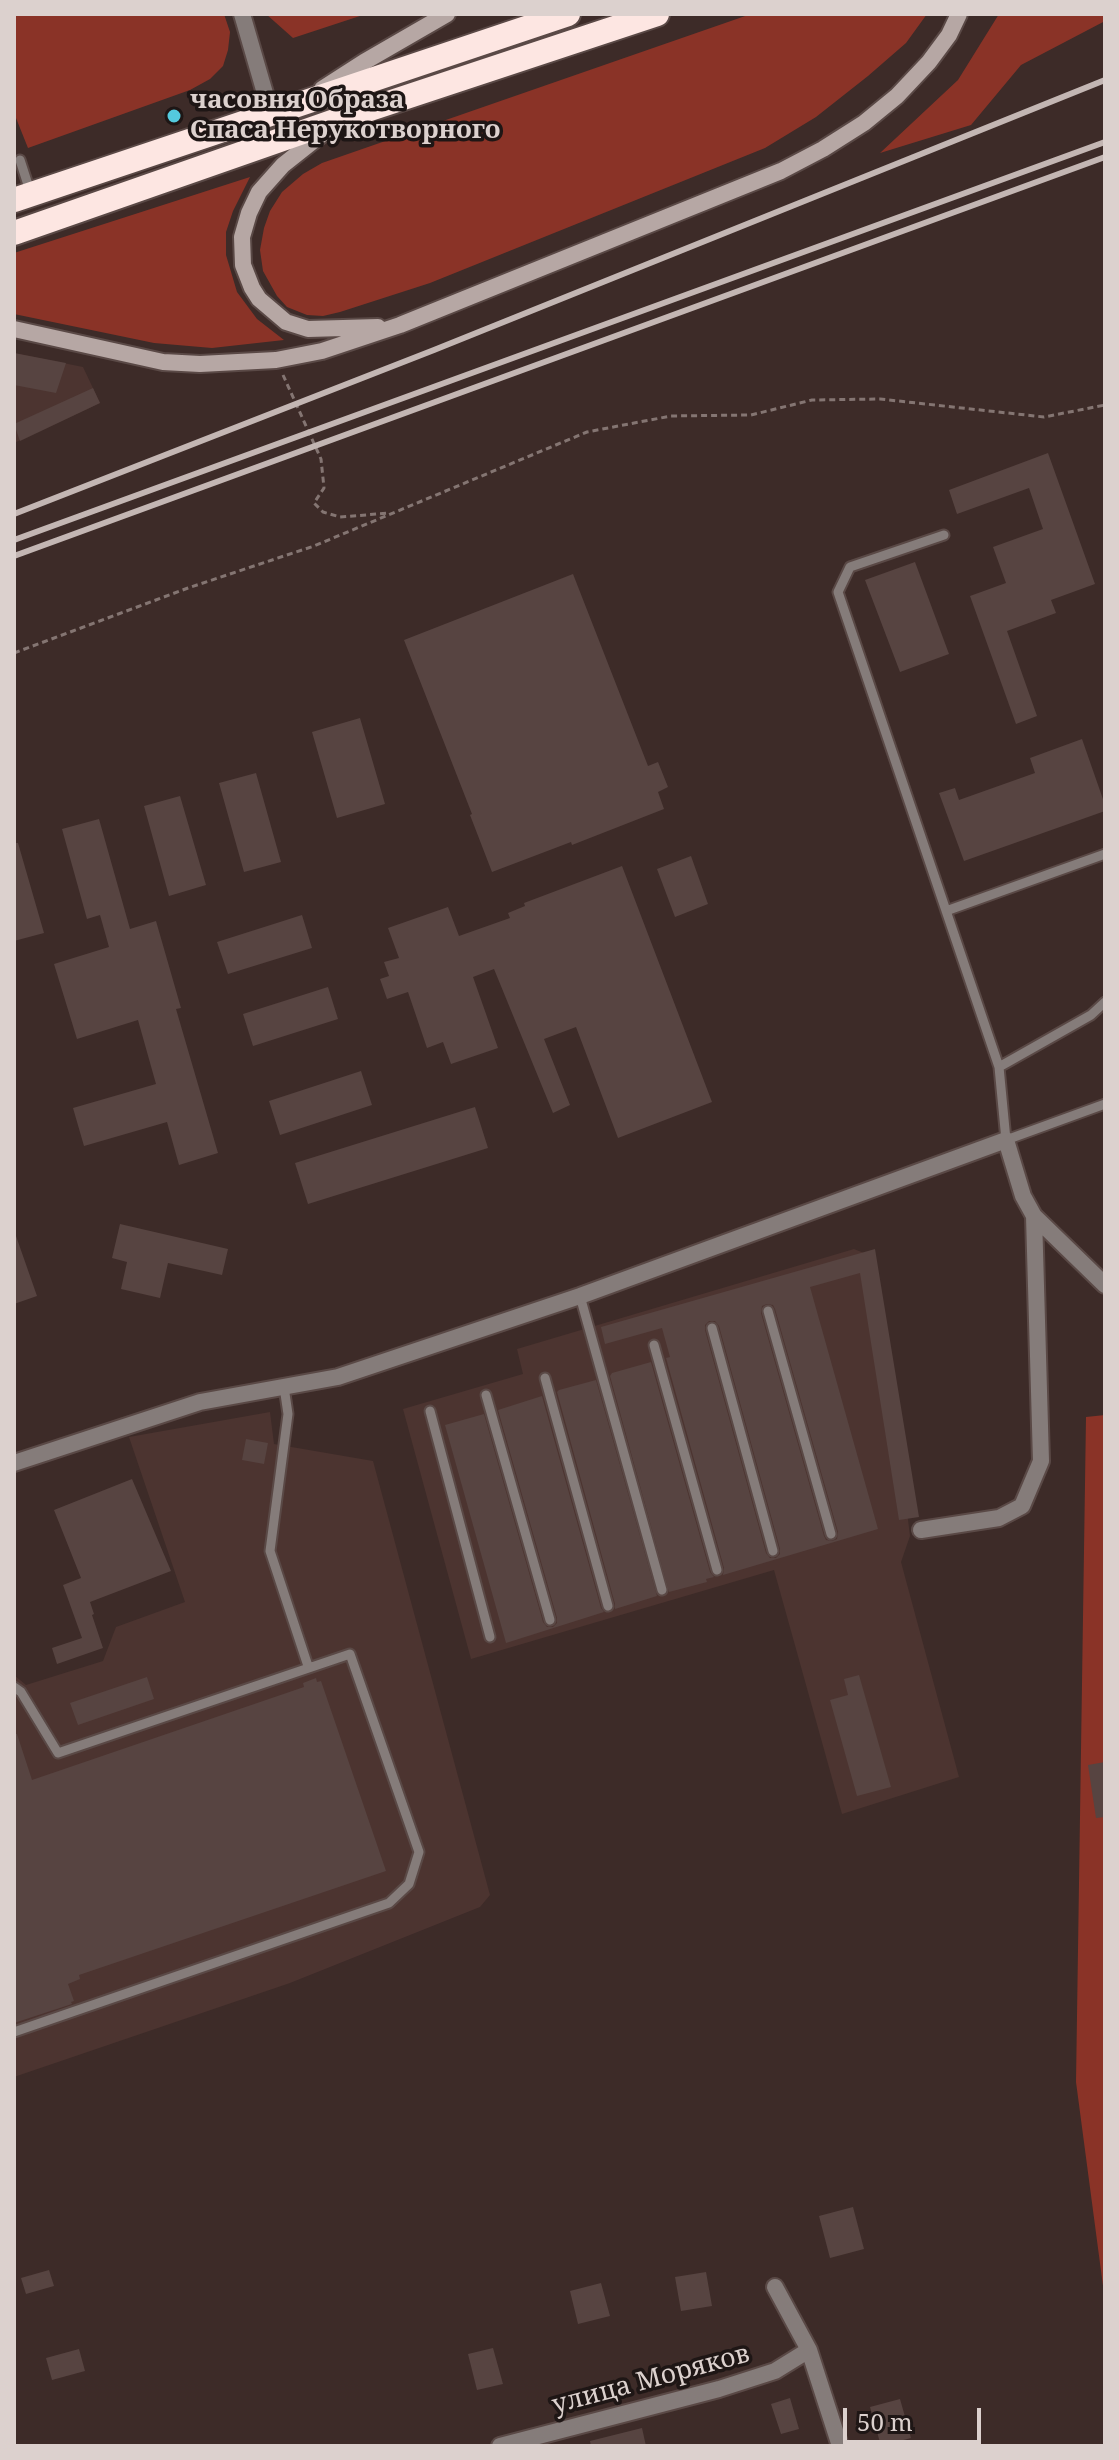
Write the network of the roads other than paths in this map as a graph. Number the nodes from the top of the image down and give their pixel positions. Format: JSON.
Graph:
{"nodes":[{"id":1,"x":242,"y":14,"type":"edge"},
{"id":2,"x":447,"y":14,"type":"edge"},
{"id":3,"x":568,"y":14,"type":"edge"},
{"id":4,"x":657,"y":14,"type":"edge"},
{"id":5,"x":959,"y":14,"type":"edge"},
{"id":6,"x":295,"y":107,"type":"junction"},
{"id":7,"x":271,"y":114,"type":"junction"},
{"id":8,"x":343,"y":118,"type":"junction"},
{"id":9,"x":20,"y":160,"type":"dead end"},
{"id":10,"x":22,"y":197,"type":"edge"},
{"id":11,"x":14,"y":233,"type":"edge"},
{"id":12,"x":400,"y":325,"type":"junction"},
{"id":13,"x":14,"y":329,"type":"edge"},
{"id":14,"x":944,"y":535,"type":"dead end"},
{"id":15,"x":1105,"y":854,"type":"edge"},
{"id":16,"x":946,"y":911,"type":"junction"},
{"id":17,"x":1105,"y":1002,"type":"edge"},
{"id":18,"x":999,"y":1067,"type":"junction"},
{"id":19,"x":1105,"y":1104,"type":"edge"},
{"id":20,"x":1006,"y":1140,"type":"junction"},
{"id":21,"x":1034,"y":1216,"type":"junction"},
{"id":22,"x":1105,"y":1285,"type":"edge"},
{"id":23,"x":580,"y":1296,"type":"junction"},
{"id":24,"x":768,"y":1311,"type":"dead end"},
{"id":25,"x":712,"y":1328,"type":"dead end"},
{"id":26,"x":654,"y":1345,"type":"dead end"},
{"id":27,"x":545,"y":1378,"type":"dead end"},
{"id":28,"x":284,"y":1387,"type":"junction"},
{"id":29,"x":486,"y":1395,"type":"dead end"},
{"id":30,"x":430,"y":1411,"type":"dead end"},
{"id":31,"x":14,"y":1463,"type":"edge"},
{"id":32,"x":921,"y":1530,"type":"dead end"},
{"id":33,"x":831,"y":1534,"type":"dead end"},
{"id":34,"x":773,"y":1551,"type":"dead end"},
{"id":35,"x":717,"y":1570,"type":"dead end"},
{"id":36,"x":662,"y":1590,"type":"dead end"},
{"id":37,"x":608,"y":1606,"type":"dead end"},
{"id":38,"x":550,"y":1620,"type":"dead end"},
{"id":39,"x":490,"y":1637,"type":"dead end"},
{"id":40,"x":308,"y":1666,"type":"junction"},
{"id":41,"x":14,"y":1687,"type":"edge"},
{"id":42,"x":14,"y":2032,"type":"edge"},
{"id":43,"x":775,"y":2287,"type":"dead end"},
{"id":44,"x":809,"y":2350,"type":"junction"},
{"id":45,"x":500,"y":2446,"type":"edge"},
{"id":46,"x":840,"y":2446,"type":"edge"}],
"edges":[{"from":1,"to":7,"type":"street"},
{"from":2,"to":6,"type":"main road"},
{"from":3,"to":6,"type":"highway"},
{"from":4,"to":8,"type":"highway"},
{"from":5,"to":12,"type":"main road"},
{"from":6,"to":7,"type":"highway"},
{"from":7,"to":10,"type":"highway"},
{"from":8,"to":11,"type":"highway"},
{"from":8,"to":12,"type":"main road"},
{"from":9,"to":10,"type":"lane"},
{"from":12,"to":13,"type":"main road"},
{"from":14,"to":16,"type":"lane"},
{"from":15,"to":16,"type":"lane"},
{"from":16,"to":18,"type":"lane"},
{"from":17,"to":18,"type":"lane"},
{"from":18,"to":20,"type":"lane"},
{"from":19,"to":20,"type":"lane"},
{"from":20,"to":21,"type":"street"},
{"from":20,"to":23,"type":"street"},
{"from":21,"to":22,"type":"street"},
{"from":21,"to":32,"type":"street"},
{"from":23,"to":28,"type":"street"},
{"from":23,"to":36,"type":"lane"},
{"from":24,"to":33,"type":"lane"},
{"from":25,"to":34,"type":"lane"},
{"from":26,"to":35,"type":"lane"},
{"from":27,"to":37,"type":"lane"},
{"from":28,"to":31,"type":"street"},
{"from":28,"to":40,"type":"lane"},
{"from":29,"to":38,"type":"lane"},
{"from":30,"to":39,"type":"lane"},
{"from":40,"to":41,"type":"lane"},
{"from":40,"to":42,"type":"lane"},
{"from":43,"to":44,"type":"street"},
{"from":44,"to":45,"type":"street","name":"улица Моряков"},
{"from":44,"to":46,"type":"street"}]}
